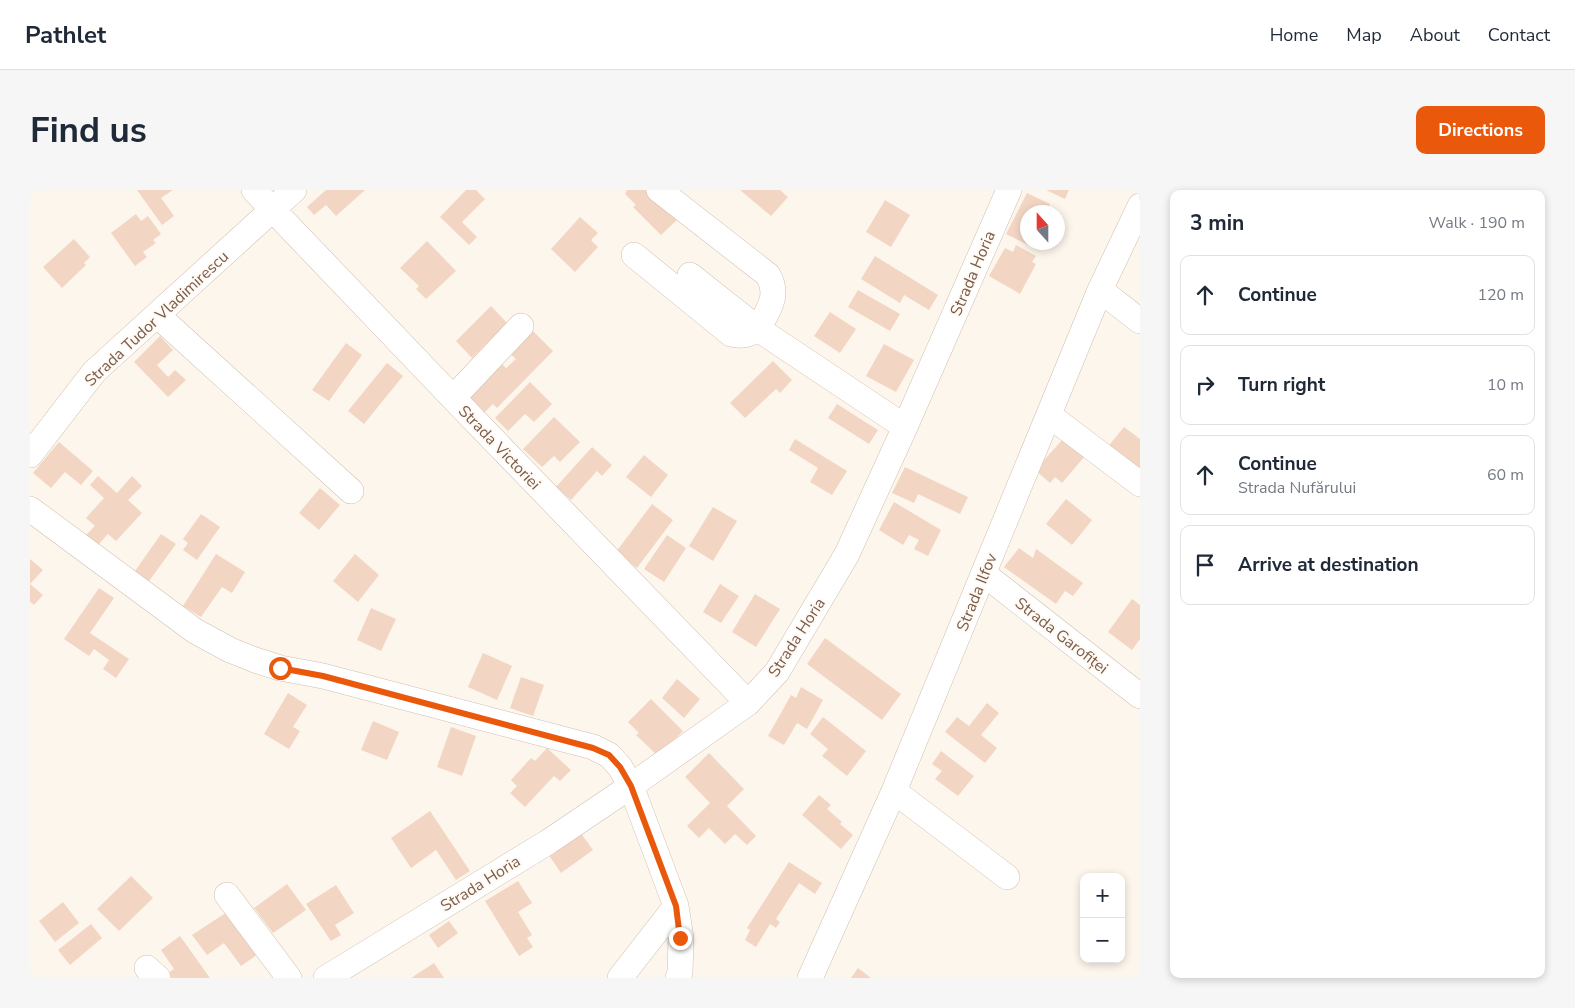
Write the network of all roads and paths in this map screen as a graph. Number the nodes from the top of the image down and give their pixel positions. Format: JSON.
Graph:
{"nodes":[{"id":1,"x":254,"y":190,"type":"edge"},
{"id":2,"x":294,"y":190,"type":"edge"},
{"id":3,"x":659,"y":190,"type":"edge"},
{"id":4,"x":1009,"y":190,"type":"edge"},
{"id":5,"x":1140,"y":206,"type":"edge"},
{"id":6,"x":273,"y":210,"type":"junction"},
{"id":7,"x":634,"y":255,"type":"dead end"},
{"id":8,"x":690,"y":275,"type":"dead end"},
{"id":9,"x":1100,"y":290,"type":"junction"},
{"id":10,"x":157,"y":315,"type":"junction"},
{"id":11,"x":1140,"y":321,"type":"edge"},
{"id":12,"x":521,"y":326,"type":"dead end"},
{"id":13,"x":758,"y":330,"type":"junction"},
{"id":14,"x":453,"y":398,"type":"junction"},
{"id":15,"x":1049,"y":415,"type":"junction"},
{"id":16,"x":905,"y":427,"type":"junction"},
{"id":17,"x":30,"y":455,"type":"edge"},
{"id":18,"x":1140,"y":484,"type":"edge"},
{"id":19,"x":351,"y":491,"type":"dead end"},
{"id":20,"x":33,"y":518,"type":"edge"},
{"id":21,"x":984,"y":574,"type":"junction"},
{"id":22,"x":1140,"y":696,"type":"edge"},
{"id":23,"x":748,"y":702,"type":"junction"},
{"id":24,"x":631,"y":786,"type":"junction"},
{"id":25,"x":894,"y":791,"type":"junction"},
{"id":26,"x":1007,"y":877,"type":"dead end"},
{"id":27,"x":228,"y":895,"type":"dead end"},
{"id":28,"x":676,"y":906,"type":"junction"},
{"id":29,"x":814,"y":976,"type":"edge"},
{"id":30,"x":289,"y":978,"type":"edge"},
{"id":31,"x":326,"y":978,"type":"edge"},
{"id":32,"x":620,"y":978,"type":"edge"},
{"id":33,"x":678,"y":978,"type":"edge"}],
"edges":[{"from":1,"to":6,"type":"street","name":"Strada Victoriei"},
{"from":2,"to":6,"type":"street","name":"Strada Tudor Vladimirescu"},
{"from":3,"to":13,"type":"street"},
{"from":4,"to":16,"type":"street","name":"Strada Horia"},
{"from":5,"to":9,"type":"street","name":"Strada Ilfov"},
{"from":6,"to":10,"type":"street","name":"Strada Tudor Vladimirescu"},
{"from":6,"to":14,"type":"street","name":"Strada Victoriei"},
{"from":7,"to":13,"type":"street"},
{"from":8,"to":13,"type":"street"},
{"from":9,"to":11,"type":"street"},
{"from":9,"to":15,"type":"street","name":"Strada Ilfov"},
{"from":10,"to":17,"type":"street","name":"Strada Tudor Vladimirescu"},
{"from":10,"to":19,"type":"street"},
{"from":12,"to":14,"type":"street"},
{"from":13,"to":16,"type":"street"},
{"from":14,"to":23,"type":"street","name":"Strada Victoriei"},
{"from":15,"to":18,"type":"street"},
{"from":15,"to":21,"type":"street","name":"Strada Ilfov"},
{"from":16,"to":23,"type":"street","name":"Strada Horia"},
{"from":20,"to":24,"type":"street"},
{"from":21,"to":22,"type":"street","name":"Strada Garofiței"},
{"from":21,"to":25,"type":"street","name":"Strada Ilfov"},
{"from":23,"to":24,"type":"street","name":"Strada Horia"},
{"from":24,"to":28,"type":"street"},
{"from":24,"to":31,"type":"street","name":"Strada Horia"},
{"from":25,"to":26,"type":"street"},
{"from":25,"to":29,"type":"street","name":"Strada Ilfov"},
{"from":27,"to":30,"type":"street"},
{"from":28,"to":32,"type":"street"},
{"from":28,"to":33,"type":"street"}]}
